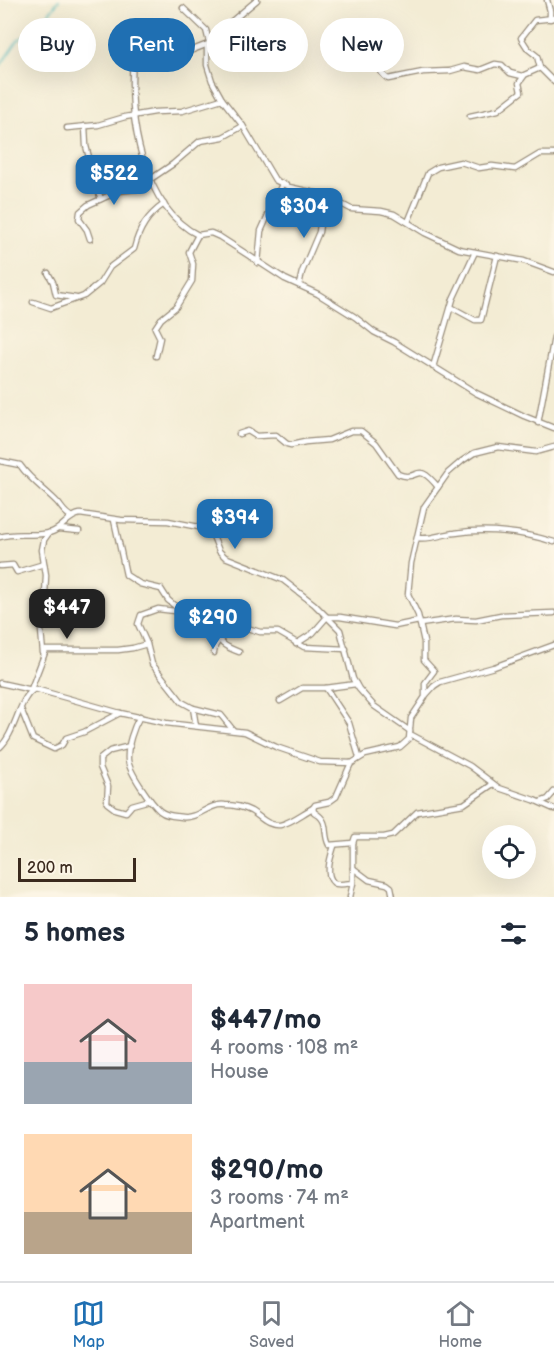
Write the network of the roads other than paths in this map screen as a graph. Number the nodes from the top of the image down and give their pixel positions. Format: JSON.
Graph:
{"nodes":[{"id":1,"x":256,"y":0,"type":"edge"},
{"id":2,"x":547,"y":0,"type":"edge"},
{"id":3,"x":183,"y":8,"type":"dead end"},
{"id":4,"x":234,"y":18,"type":"edge"},
{"id":5,"x":552,"y":18,"type":"edge"},
{"id":6,"x":207,"y":36,"type":"edge"},
{"id":7,"x":540,"y":68,"type":"junction"},
{"id":8,"x":134,"y":72,"type":"edge"},
{"id":9,"x":208,"y":72,"type":"edge"},
{"id":10,"x":382,"y":72,"type":"edge"},
{"id":11,"x":524,"y":76,"type":"junction"},
{"id":12,"x":554,"y":82,"type":"edge"},
{"id":13,"x":222,"y":99,"type":"junction"},
{"id":14,"x":133,"y":115,"type":"junction"},
{"id":15,"x":470,"y":116,"type":"dead end"},
{"id":16,"x":85,"y":126,"type":"junction"},
{"id":17,"x":243,"y":126,"type":"junction"},
{"id":18,"x":67,"y":128,"type":"dead end"},
{"id":19,"x":554,"y":154,"type":"edge"},
{"id":20,"x":95,"y":180,"type":"dead end"},
{"id":21,"x":151,"y":180,"type":"junction"},
{"id":22,"x":282,"y":184,"type":"junction"},
{"id":23,"x":96,"y":188,"type":"dead end"},
{"id":24,"x":324,"y":195,"type":"junction"},
{"id":25,"x":101,"y":199,"type":"junction"},
{"id":26,"x":164,"y":204,"type":"junction"},
{"id":27,"x":408,"y":222,"type":"junction"},
{"id":28,"x":198,"y":235,"type":"junction"},
{"id":29,"x":90,"y":239,"type":"dead end"},
{"id":30,"x":475,"y":252,"type":"junction"},
{"id":31,"x":497,"y":256,"type":"junction"},
{"id":32,"x":258,"y":263,"type":"junction"},
{"id":33,"x":554,"y":272,"type":"edge"},
{"id":34,"x":48,"y":273,"type":"dead end"},
{"id":35,"x":299,"y":285,"type":"junction"},
{"id":36,"x":78,"y":299,"type":"junction"},
{"id":37,"x":33,"y":302,"type":"dead end"},
{"id":38,"x":451,"y":307,"type":"junction"},
{"id":39,"x":554,"y":337,"type":"edge"},
{"id":40,"x":156,"y":356,"type":"dead end"},
{"id":41,"x":433,"y":367,"type":"junction"},
{"id":42,"x":538,"y":423,"type":"junction"},
{"id":43,"x":554,"y":428,"type":"edge"},
{"id":44,"x":239,"y":434,"type":"dead end"},
{"id":45,"x":552,"y":448,"type":"edge"},
{"id":46,"x":554,"y":455,"type":"edge"},
{"id":47,"x":0,"y":461,"type":"edge"},
{"id":48,"x":438,"y":487,"type":"junction"},
{"id":49,"x":72,"y":517,"type":"junction"},
{"id":50,"x":114,"y":520,"type":"junction"},
{"id":51,"x":59,"y":529,"type":"junction"},
{"id":52,"x":79,"y":531,"type":"dead end"},
{"id":53,"x":49,"y":533,"type":"junction"},
{"id":54,"x":0,"y":537,"type":"edge"},
{"id":55,"x":418,"y":538,"type":"junction"},
{"id":56,"x":554,"y":542,"type":"edge"},
{"id":57,"x":44,"y":564,"type":"junction"},
{"id":58,"x":0,"y":566,"type":"edge"},
{"id":59,"x":182,"y":612,"type":"junction"},
{"id":60,"x":554,"y":613,"type":"edge"},
{"id":61,"x":327,"y":617,"type":"junction"},
{"id":62,"x":420,"y":623,"type":"junction"},
{"id":63,"x":217,"y":627,"type":"junction"},
{"id":64,"x":219,"y":640,"type":"junction"},
{"id":65,"x":147,"y":644,"type":"junction"},
{"id":66,"x":296,"y":644,"type":"junction"},
{"id":67,"x":554,"y":645,"type":"edge"},
{"id":68,"x":346,"y":649,"type":"junction"},
{"id":69,"x":214,"y":652,"type":"dead end"},
{"id":70,"x":239,"y":652,"type":"dead end"},
{"id":71,"x":43,"y":653,"type":"junction"},
{"id":72,"x":0,"y":683,"type":"edge"},
{"id":73,"x":356,"y":684,"type":"junction"},
{"id":74,"x":326,"y":688,"type":"junction"},
{"id":75,"x":32,"y":690,"type":"junction"},
{"id":76,"x":426,"y":695,"type":"junction"},
{"id":77,"x":280,"y":701,"type":"dead end"},
{"id":78,"x":193,"y":708,"type":"junction"},
{"id":79,"x":21,"y":709,"type":"junction"},
{"id":80,"x":120,"y":713,"type":"junction"},
{"id":81,"x":140,"y":716,"type":"junction"},
{"id":82,"x":196,"y":726,"type":"junction"},
{"id":83,"x":233,"y":730,"type":"junction"},
{"id":84,"x":410,"y":733,"type":"junction"},
{"id":85,"x":130,"y":746,"type":"junction"},
{"id":86,"x":0,"y":747,"type":"edge"},
{"id":87,"x":359,"y":757,"type":"junction"},
{"id":88,"x":351,"y":763,"type":"junction"},
{"id":89,"x":493,"y":784,"type":"junction"},
{"id":90,"x":554,"y":792,"type":"edge"},
{"id":91,"x":150,"y":800,"type":"junction"},
{"id":92,"x":540,"y":802,"type":"junction"},
{"id":93,"x":313,"y":808,"type":"junction"},
{"id":94,"x":554,"y":809,"type":"edge"},
{"id":95,"x":353,"y":843,"type":"junction"},
{"id":96,"x":334,"y":846,"type":"junction"},
{"id":97,"x":353,"y":868,"type":"junction"},
{"id":98,"x":353,"y":883,"type":"junction"},
{"id":99,"x":350,"y":897,"type":"edge"},
{"id":100,"x":393,"y":897,"type":"edge"}],
"edges":[{"from":1,"to":4,"type":"street"},
{"from":2,"to":5,"type":"street"},
{"from":3,"to":6,"type":"street"},
{"from":5,"to":7,"type":"street"},
{"from":7,"to":11,"type":"street"},
{"from":7,"to":12,"type":"street"},
{"from":8,"to":14,"type":"street"},
{"from":9,"to":13,"type":"street"},
{"from":10,"to":11,"type":"street"},
{"from":11,"to":15,"type":"street"},
{"from":13,"to":14,"type":"street"},
{"from":13,"to":17,"type":"street"},
{"from":14,"to":16,"type":"street"},
{"from":14,"to":21,"type":"street"},
{"from":16,"to":18,"type":"street"},
{"from":16,"to":20,"type":"street"},
{"from":17,"to":21,"type":"street"},
{"from":17,"to":22,"type":"street"},
{"from":19,"to":27,"type":"street"},
{"from":21,"to":25,"type":"street"},
{"from":21,"to":26,"type":"street"},
{"from":22,"to":24,"type":"street"},
{"from":22,"to":32,"type":"street"},
{"from":23,"to":25,"type":"street"},
{"from":24,"to":27,"type":"street"},
{"from":24,"to":35,"type":"street"},
{"from":25,"to":29,"type":"street"},
{"from":26,"to":28,"type":"street"},
{"from":26,"to":36,"type":"street"},
{"from":27,"to":30,"type":"street"},
{"from":28,"to":32,"type":"street"},
{"from":28,"to":40,"type":"street"},
{"from":30,"to":31,"type":"street"},
{"from":30,"to":38,"type":"street"},
{"from":31,"to":33,"type":"street"},
{"from":31,"to":38,"type":"street"},
{"from":32,"to":35,"type":"street"},
{"from":34,"to":36,"type":"street"},
{"from":35,"to":41,"type":"street"},
{"from":36,"to":37,"type":"street"},
{"from":38,"to":41,"type":"street"},
{"from":39,"to":42,"type":"street"},
{"from":41,"to":42,"type":"street"},
{"from":42,"to":43,"type":"street"},
{"from":44,"to":48,"type":"street"},
{"from":45,"to":46,"type":"street"},
{"from":45,"to":48,"type":"street"},
{"from":47,"to":49,"type":"street"},
{"from":48,"to":55,"type":"street"},
{"from":49,"to":50,"type":"street"},
{"from":49,"to":51,"type":"street"},
{"from":50,"to":59,"type":"street"},
{"from":50,"to":61,"type":"street"},
{"from":51,"to":52,"type":"street"},
{"from":51,"to":53,"type":"street"},
{"from":53,"to":54,"type":"street"},
{"from":53,"to":57,"type":"street"},
{"from":55,"to":56,"type":"street"},
{"from":55,"to":62,"type":"street"},
{"from":57,"to":58,"type":"street"},
{"from":57,"to":71,"type":"street"},
{"from":59,"to":63,"type":"street"},
{"from":59,"to":65,"type":"street"},
{"from":60,"to":62,"type":"street"},
{"from":61,"to":62,"type":"street"},
{"from":61,"to":66,"type":"street"},
{"from":61,"to":68,"type":"street"},
{"from":62,"to":76,"type":"street"},
{"from":63,"to":64,"type":"street"},
{"from":63,"to":66,"type":"street"},
{"from":64,"to":69,"type":"street"},
{"from":64,"to":70,"type":"street"},
{"from":65,"to":71,"type":"street"},
{"from":65,"to":78,"type":"street"},
{"from":66,"to":68,"type":"street"},
{"from":67,"to":76,"type":"street"},
{"from":68,"to":73,"type":"street"},
{"from":71,"to":75,"type":"street"},
{"from":72,"to":75,"type":"street"},
{"from":73,"to":74,"type":"street"},
{"from":73,"to":84,"type":"street"},
{"from":74,"to":77,"type":"street"},
{"from":74,"to":87,"type":"street"},
{"from":75,"to":79,"type":"street"},
{"from":75,"to":80,"type":"street"},
{"from":76,"to":84,"type":"street"},
{"from":78,"to":82,"type":"street"},
{"from":78,"to":83,"type":"street"},
{"from":79,"to":80,"type":"street"},
{"from":79,"to":86,"type":"street"},
{"from":80,"to":81,"type":"street"},
{"from":81,"to":82,"type":"street"},
{"from":81,"to":85,"type":"street"},
{"from":82,"to":83,"type":"street"},
{"from":83,"to":88,"type":"street"},
{"from":84,"to":87,"type":"street"},
{"from":84,"to":89,"type":"street"},
{"from":85,"to":91,"type":"street"},
{"from":85,"to":91,"type":"street"},
{"from":87,"to":88,"type":"street"},
{"from":88,"to":93,"type":"street"},
{"from":89,"to":92,"type":"street"},
{"from":89,"to":95,"type":"street"},
{"from":90,"to":92,"type":"street"},
{"from":91,"to":93,"type":"street"},
{"from":92,"to":94,"type":"street"},
{"from":93,"to":96,"type":"street"},
{"from":95,"to":96,"type":"street"},
{"from":95,"to":97,"type":"street"},
{"from":96,"to":98,"type":"street"},
{"from":97,"to":98,"type":"street"},
{"from":97,"to":100,"type":"street"},
{"from":98,"to":99,"type":"street"}]}
